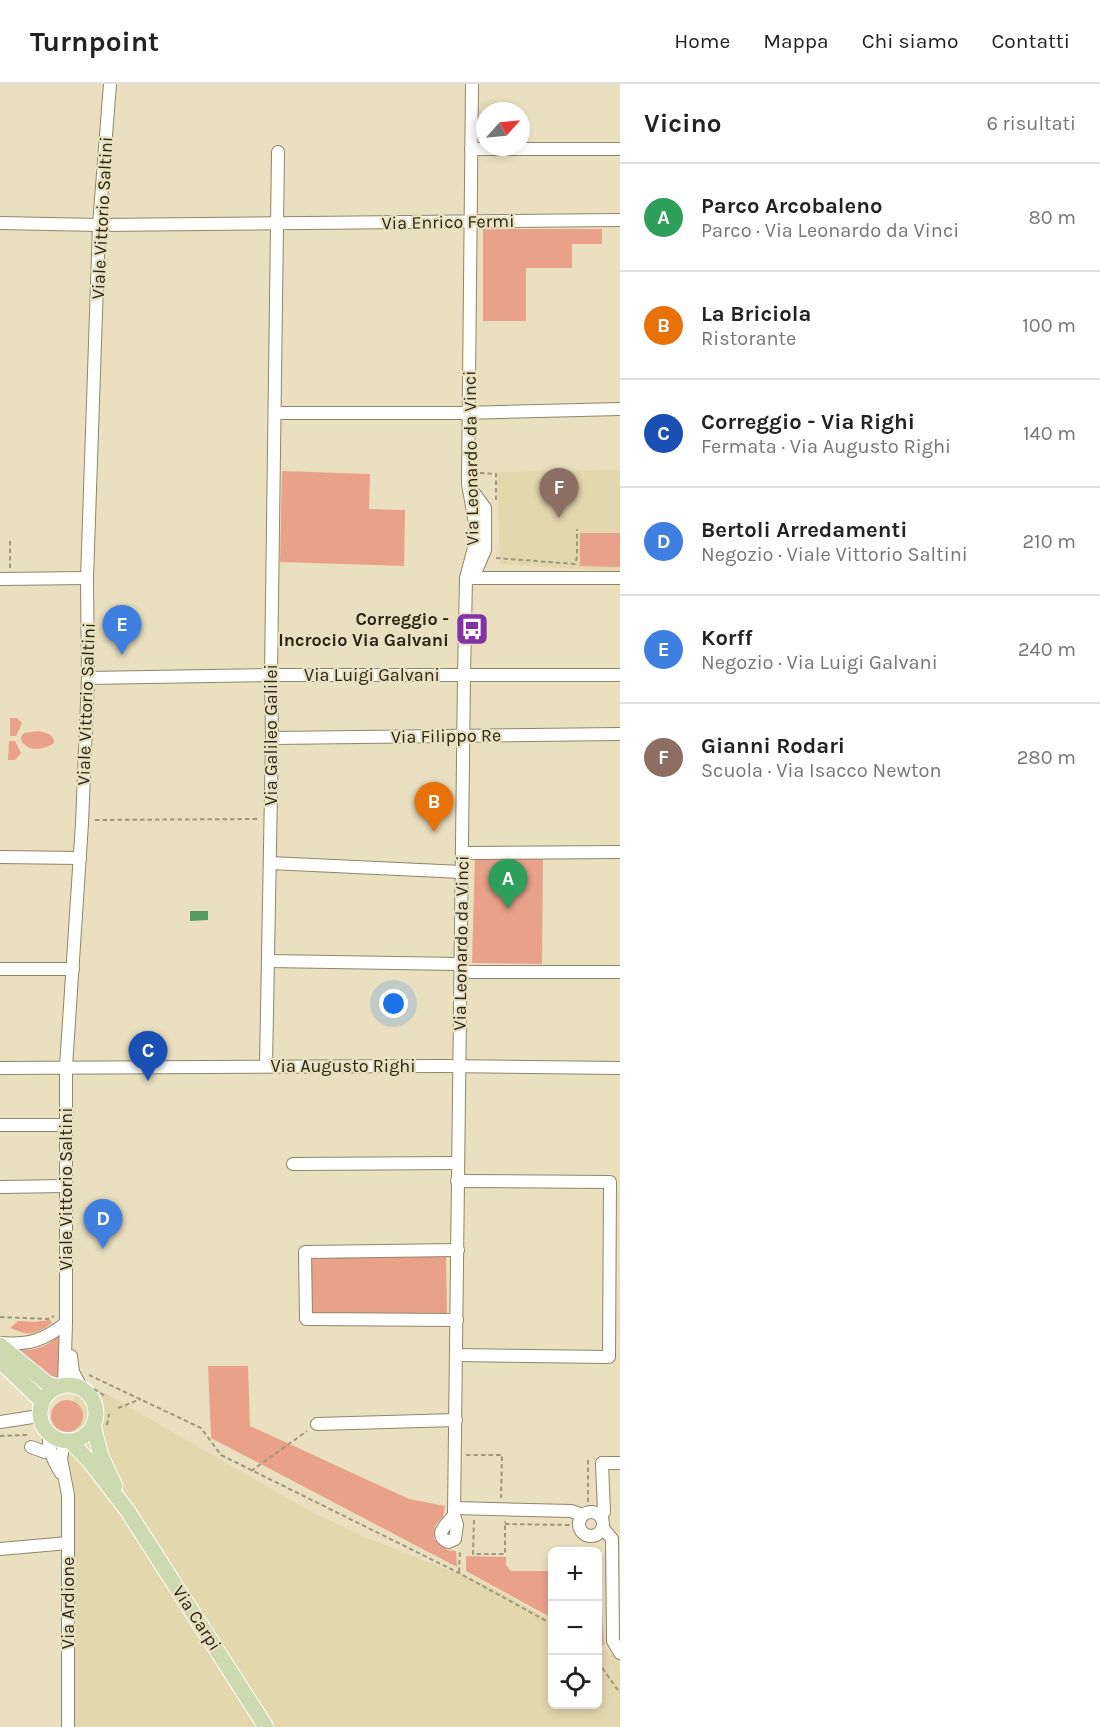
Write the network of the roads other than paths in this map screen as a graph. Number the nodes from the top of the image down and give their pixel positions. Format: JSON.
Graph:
{"nodes":[{"id":1,"x":110,"y":84,"type":"edge"},
{"id":2,"x":472,"y":84,"type":"edge"},
{"id":3,"x":471,"y":148,"type":"junction"},
{"id":4,"x":620,"y":149,"type":"edge"},
{"id":5,"x":278,"y":152,"type":"dead end"},
{"id":6,"x":620,"y":220,"type":"edge"},
{"id":7,"x":470,"y":222,"type":"junction"},
{"id":8,"x":0,"y":223,"type":"edge"},
{"id":9,"x":276,"y":224,"type":"junction"},
{"id":10,"x":99,"y":225,"type":"junction"},
{"id":11,"x":620,"y":409,"type":"edge"},
{"id":12,"x":275,"y":413,"type":"junction"},
{"id":13,"x":469,"y":413,"type":"junction"},
{"id":14,"x":87,"y":578,"type":"junction"},
{"id":15,"x":466,"y":578,"type":"junction"},
{"id":16,"x":620,"y":578,"type":"edge"},
{"id":17,"x":5,"y":579,"type":"edge"},
{"id":18,"x":271,"y":675,"type":"junction"},
{"id":19,"x":620,"y":675,"type":"edge"},
{"id":20,"x":464,"y":676,"type":"junction"},
{"id":21,"x":88,"y":678,"type":"junction"},
{"id":22,"x":620,"y":735,"type":"edge"},
{"id":23,"x":463,"y":736,"type":"junction"},
{"id":24,"x":272,"y":738,"type":"junction"},
{"id":25,"x":620,"y":852,"type":"edge"},
{"id":26,"x":462,"y":853,"type":"junction"},
{"id":27,"x":0,"y":857,"type":"edge"},
{"id":28,"x":80,"y":858,"type":"junction"},
{"id":29,"x":270,"y":863,"type":"junction"},
{"id":30,"x":462,"y":872,"type":"junction"},
{"id":31,"x":268,"y":961,"type":"junction"},
{"id":32,"x":460,"y":968,"type":"junction"},
{"id":33,"x":0,"y":969,"type":"edge"},
{"id":34,"x":73,"y":969,"type":"junction"},
{"id":35,"x":620,"y":972,"type":"edge"},
{"id":36,"x":266,"y":1066,"type":"junction"},
{"id":37,"x":460,"y":1066,"type":"junction"},
{"id":38,"x":66,"y":1067,"type":"junction"},
{"id":39,"x":0,"y":1068,"type":"edge"},
{"id":40,"x":620,"y":1068,"type":"edge"},
{"id":41,"x":0,"y":1125,"type":"edge"},
{"id":42,"x":66,"y":1125,"type":"junction"},
{"id":43,"x":458,"y":1163,"type":"junction"},
{"id":44,"x":293,"y":1164,"type":"dead end"},
{"id":45,"x":458,"y":1180,"type":"junction"},
{"id":46,"x":66,"y":1186,"type":"junction"},
{"id":47,"x":0,"y":1187,"type":"edge"},
{"id":48,"x":458,"y":1250,"type":"junction"},
{"id":49,"x":66,"y":1318,"type":"junction"},
{"id":50,"x":457,"y":1320,"type":"junction"},
{"id":51,"x":0,"y":1344,"type":"edge"},
{"id":52,"x":456,"y":1355,"type":"junction"},
{"id":53,"x":0,"y":1361,"type":"edge"},
{"id":54,"x":61,"y":1386,"type":"junction"},
{"id":55,"x":82,"y":1389,"type":"junction"},
{"id":56,"x":41,"y":1408,"type":"junction"},
{"id":57,"x":456,"y":1420,"type":"junction"},
{"id":58,"x":0,"y":1422,"type":"edge"},
{"id":59,"x":317,"y":1424,"type":"road end"},
{"id":60,"x":93,"y":1425,"type":"junction"},
{"id":61,"x":30,"y":1441,"type":"road end"},
{"id":62,"x":50,"y":1442,"type":"junction"},
{"id":63,"x":67,"y":1442,"type":"junction"},
{"id":64,"x":620,"y":1462,"type":"edge"},
{"id":65,"x":64,"y":1479,"type":"junction"},
{"id":66,"x":127,"y":1510,"type":"junction"},
{"id":67,"x":583,"y":1515,"type":"junction"},
{"id":68,"x":602,"y":1523,"type":"junction"},
{"id":69,"x":68,"y":1543,"type":"junction"},
{"id":70,"x":0,"y":1549,"type":"edge"},
{"id":71,"x":620,"y":1653,"type":"edge"},
{"id":72,"x":68,"y":1727,"type":"edge"},
{"id":73,"x":266,"y":1727,"type":"edge"}],
"edges":[{"from":1,"to":10,"type":"street","name":"Viale Vittorio Saltini"},
{"from":2,"to":3,"type":"street","name":"Via Leonardo da Vinci"},
{"from":3,"to":4,"type":"street"},
{"from":3,"to":7,"type":"street","name":"Via Leonardo da Vinci"},
{"from":5,"to":9,"type":"street"},
{"from":6,"to":7,"type":"street","name":"Via Enrico Fermi"},
{"from":7,"to":9,"type":"street","name":"Via Enrico Fermi"},
{"from":7,"to":13,"type":"street","name":"Via Leonardo da Vinci"},
{"from":8,"to":10,"type":"street","name":"Via Enrico Fermi"},
{"from":9,"to":10,"type":"street","name":"Via Enrico Fermi"},
{"from":9,"to":12,"type":"street","name":"Via Galileo Galilei"},
{"from":10,"to":14,"type":"street","name":"Viale Vittorio Saltini"},
{"from":11,"to":13,"type":"street"},
{"from":12,"to":13,"type":"street"},
{"from":12,"to":18,"type":"street","name":"Via Galileo Galilei"},
{"from":13,"to":15,"type":"street","name":"Via Leonardo da Vinci"},
{"from":14,"to":17,"type":"street"},
{"from":14,"to":21,"type":"street","name":"Viale Vittorio Saltini"},
{"from":15,"to":16,"type":"street"},
{"from":15,"to":20,"type":"street","name":"Via Leonardo da Vinci"},
{"from":18,"to":20,"type":"street","name":"Via Luigi Galvani"},
{"from":18,"to":21,"type":"street","name":"Via Luigi Galvani"},
{"from":18,"to":24,"type":"street","name":"Via Galileo Galilei"},
{"from":19,"to":20,"type":"street","name":"Via Luigi Galvani"},
{"from":20,"to":23,"type":"street","name":"Via Leonardo da Vinci"},
{"from":21,"to":28,"type":"street","name":"Viale Vittorio Saltini"},
{"from":22,"to":23,"type":"street","name":"Via Filippo Re"},
{"from":23,"to":24,"type":"street","name":"Via Filippo Re"},
{"from":23,"to":26,"type":"street","name":"Via Leonardo da Vinci"},
{"from":24,"to":29,"type":"street","name":"Via Galileo Galilei"},
{"from":25,"to":26,"type":"street"},
{"from":26,"to":30,"type":"street","name":"Via Leonardo da Vinci"},
{"from":27,"to":28,"type":"street"},
{"from":28,"to":34,"type":"street","name":"Viale Vittorio Saltini"},
{"from":29,"to":30,"type":"street"},
{"from":29,"to":31,"type":"street","name":"Via Galileo Galilei"},
{"from":30,"to":32,"type":"street","name":"Via Leonardo da Vinci"},
{"from":31,"to":32,"type":"street"},
{"from":31,"to":36,"type":"street","name":"Via Galileo Galilei"},
{"from":32,"to":35,"type":"street"},
{"from":32,"to":37,"type":"street","name":"Via Leonardo da Vinci"},
{"from":33,"to":34,"type":"street"},
{"from":34,"to":38,"type":"street","name":"Viale Vittorio Saltini"},
{"from":36,"to":37,"type":"street","name":"Via Augusto Righi"},
{"from":36,"to":38,"type":"street","name":"Via Augusto Righi"},
{"from":37,"to":40,"type":"street","name":"Via Augusto Righi"},
{"from":37,"to":43,"type":"street","name":"Via Leonardo da Vinci"},
{"from":38,"to":39,"type":"street","name":"Via Augusto Righi"},
{"from":38,"to":42,"type":"street","name":"Viale Vittorio Saltini"},
{"from":41,"to":42,"type":"street"},
{"from":42,"to":46,"type":"street","name":"Viale Vittorio Saltini"},
{"from":43,"to":44,"type":"street"},
{"from":43,"to":45,"type":"street","name":"Via Leonardo da Vinci"},
{"from":45,"to":48,"type":"street","name":"Via Leonardo da Vinci"},
{"from":45,"to":52,"type":"street"},
{"from":46,"to":47,"type":"street"},
{"from":46,"to":49,"type":"street","name":"Viale Vittorio Saltini"},
{"from":48,"to":50,"type":"street","name":"Via Leonardo da Vinci"},
{"from":48,"to":50,"type":"street"},
{"from":49,"to":51,"type":"street"},
{"from":49,"to":54,"type":"street","name":"Viale Vittorio Saltini"},
{"from":49,"to":55,"type":"street","name":"Viale Vittorio Saltini"},
{"from":50,"to":52,"type":"street","name":"Via Leonardo da Vinci"},
{"from":51,"to":54,"type":"main road"},
{"from":52,"to":57,"type":"street","name":"Via Leonardo da Vinci"},
{"from":53,"to":56,"type":"main road"},
{"from":54,"to":55,"type":"main road"},
{"from":54,"to":56,"type":"main road"},
{"from":55,"to":60,"type":"main road"},
{"from":56,"to":58,"type":"street"},
{"from":56,"to":62,"type":"main road"},
{"from":57,"to":59,"type":"street"},
{"from":57,"to":67,"type":"street","name":"Via Leonardo da Vinci"},
{"from":60,"to":63,"type":"main road"},
{"from":60,"to":66,"type":"main road","name":"Via Carpi"},
{"from":61,"to":62,"type":"street"},
{"from":62,"to":63,"type":"main road"},
{"from":62,"to":65,"type":"street","name":"Via Ardione"},
{"from":63,"to":65,"type":"street","name":"Via Ardione"},
{"from":63,"to":66,"type":"main road","name":"Via Carpi"},
{"from":64,"to":68,"type":"street"},
{"from":65,"to":69,"type":"street","name":"Via Ardione"},
{"from":66,"to":73,"type":"main road","name":"Via Carpi"},
{"from":67,"to":68,"type":"street"},
{"from":67,"to":68,"type":"street"},
{"from":68,"to":71,"type":"street"},
{"from":69,"to":70,"type":"street"},
{"from":69,"to":72,"type":"street","name":"Via Ardione"}]}
